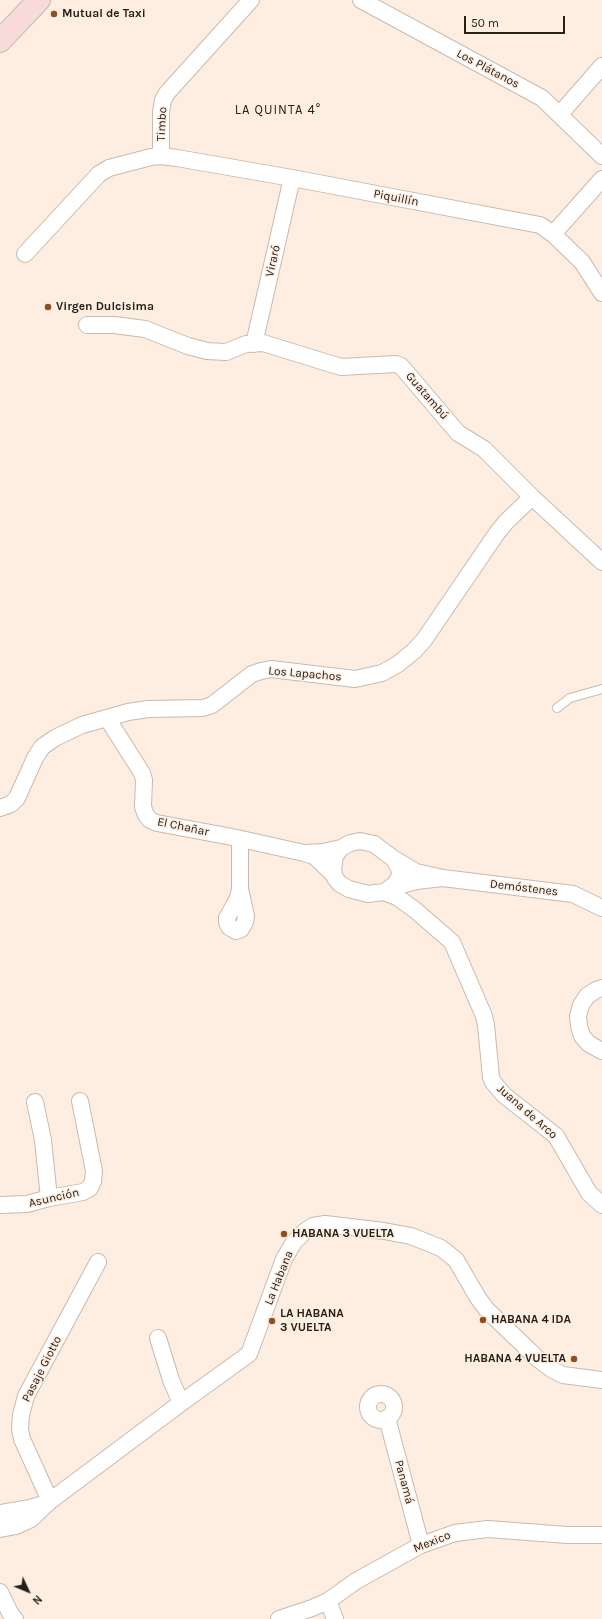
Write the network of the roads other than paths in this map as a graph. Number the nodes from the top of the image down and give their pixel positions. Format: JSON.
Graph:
{"nodes":[{"id":1,"x":39,"y":0,"type":"edge"},
{"id":2,"x":251,"y":0,"type":"edge"},
{"id":3,"x":360,"y":0,"type":"edge"},
{"id":4,"x":0,"y":40,"type":"edge"},
{"id":5,"x":602,"y":66,"type":"edge"},
{"id":6,"x":560,"y":114,"type":"junction"},
{"id":7,"x":161,"y":156,"type":"junction"},
{"id":8,"x":602,"y":156,"type":"edge"},
{"id":9,"x":292,"y":178,"type":"junction"},
{"id":10,"x":602,"y":179,"type":"edge"},
{"id":11,"x":553,"y":234,"type":"junction"},
{"id":12,"x":25,"y":254,"type":"dead end"},
{"id":13,"x":602,"y":293,"type":"edge"},
{"id":14,"x":87,"y":326,"type":"dead end"},
{"id":15,"x":254,"y":344,"type":"junction"},
{"id":16,"x":532,"y":497,"type":"junction"},
{"id":17,"x":602,"y":562,"type":"edge"},
{"id":18,"x":602,"y":689,"type":"edge"},
{"id":19,"x":557,"y":708,"type":"dead end"},
{"id":20,"x":107,"y":718,"type":"junction"},
{"id":21,"x":0,"y":808,"type":"edge"},
{"id":22,"x":240,"y":839,"type":"junction"},
{"id":23,"x":341,"y":848,"type":"junction"},
{"id":24,"x":304,"y":853,"type":"junction"},
{"id":25,"x":394,"y":859,"type":"junction"},
{"id":26,"x":334,"y":875,"type":"junction"},
{"id":27,"x":443,"y":878,"type":"junction"},
{"id":28,"x":416,"y":881,"type":"junction"},
{"id":29,"x":240,"y":889,"type":"dead end"},
{"id":30,"x":387,"y":890,"type":"junction"},
{"id":31,"x":602,"y":908,"type":"edge"},
{"id":32,"x":415,"y":910,"type":"junction"},
{"id":33,"x":602,"y":988,"type":"edge"},
{"id":34,"x":602,"y":1051,"type":"edge"},
{"id":35,"x":80,"y":1101,"type":"dead end"},
{"id":36,"x":35,"y":1102,"type":"dead end"},
{"id":37,"x":49,"y":1198,"type":"junction"},
{"id":38,"x":0,"y":1205,"type":"edge"},
{"id":39,"x":602,"y":1206,"type":"edge"},
{"id":40,"x":98,"y":1262,"type":"dead end"},
{"id":41,"x":158,"y":1338,"type":"dead end"},
{"id":42,"x":602,"y":1380,"type":"edge"},
{"id":43,"x":181,"y":1403,"type":"junction"},
{"id":44,"x":387,"y":1418,"type":"dead end"},
{"id":45,"x":50,"y":1502,"type":"junction"},
{"id":46,"x":0,"y":1513,"type":"edge"},
{"id":47,"x":0,"y":1529,"type":"edge"},
{"id":48,"x":602,"y":1535,"type":"edge"},
{"id":49,"x":421,"y":1545,"type":"junction"},
{"id":50,"x":0,"y":1592,"type":"edge"},
{"id":51,"x":328,"y":1601,"type":"junction"},
{"id":52,"x":15,"y":1619,"type":"edge"},
{"id":53,"x":279,"y":1619,"type":"edge"},
{"id":54,"x":335,"y":1619,"type":"edge"}],
"edges":[{"from":1,"to":4,"type":"main road"},
{"from":2,"to":7,"type":"street","name":"Timbo"},
{"from":3,"to":6,"type":"street","name":"Los Plátanos"},
{"from":5,"to":6,"type":"street"},
{"from":6,"to":8,"type":"street","name":"Los Plátanos"},
{"from":7,"to":9,"type":"street","name":"Piquillín"},
{"from":7,"to":12,"type":"street","name":"Timbo"},
{"from":9,"to":11,"type":"street","name":"Piquillín"},
{"from":9,"to":15,"type":"street","name":"Viraró"},
{"from":10,"to":11,"type":"street"},
{"from":11,"to":13,"type":"street","name":"Piquillín"},
{"from":14,"to":15,"type":"street","name":"Guatambú"},
{"from":15,"to":16,"type":"street","name":"Guatambú"},
{"from":16,"to":17,"type":"street","name":"Guatambú"},
{"from":16,"to":20,"type":"street","name":"Los Lapachos"},
{"from":18,"to":19,"type":"lane"},
{"from":20,"to":21,"type":"street","name":"Los Lapachos"},
{"from":20,"to":22,"type":"street","name":"El Chañar"},
{"from":22,"to":24,"type":"street","name":"El Chañar"},
{"from":22,"to":29,"type":"street"},
{"from":23,"to":24,"type":"street","name":"El Chañar"},
{"from":23,"to":25,"type":"street","name":"Demóstenes"},
{"from":23,"to":26,"type":"street"},
{"from":24,"to":26,"type":"street","name":"El Chañar"},
{"from":25,"to":27,"type":"street","name":"Demóstenes"},
{"from":25,"to":30,"type":"street"},
{"from":26,"to":30,"type":"street","name":"Demóstenes"},
{"from":27,"to":28,"type":"street","name":"Demóstenes"},
{"from":27,"to":31,"type":"street","name":"Demóstenes"},
{"from":28,"to":30,"type":"street","name":"Demóstenes"},
{"from":28,"to":32,"type":"street","name":"Juana de Arco"},
{"from":30,"to":32,"type":"street","name":"Juana de Arco"},
{"from":32,"to":39,"type":"street","name":"Juana de Arco"},
{"from":33,"to":34,"type":"street"},
{"from":35,"to":37,"type":"street","name":"Asunción"},
{"from":36,"to":37,"type":"street"},
{"from":37,"to":38,"type":"street","name":"Asunción"},
{"from":40,"to":45,"type":"street","name":"Pasaje Giotto"},
{"from":41,"to":43,"type":"street"},
{"from":42,"to":43,"type":"street","name":"La Habana"},
{"from":43,"to":45,"type":"street","name":"La Habana"},
{"from":44,"to":49,"type":"street","name":"Panamá"},
{"from":45,"to":46,"type":"street"},
{"from":45,"to":47,"type":"street","name":"La Habana"},
{"from":48,"to":49,"type":"street","name":"Mexico"},
{"from":49,"to":51,"type":"street","name":"Mexico"},
{"from":50,"to":52,"type":"street"},
{"from":51,"to":53,"type":"street","name":"Mexico"},
{"from":51,"to":54,"type":"street"}]}
